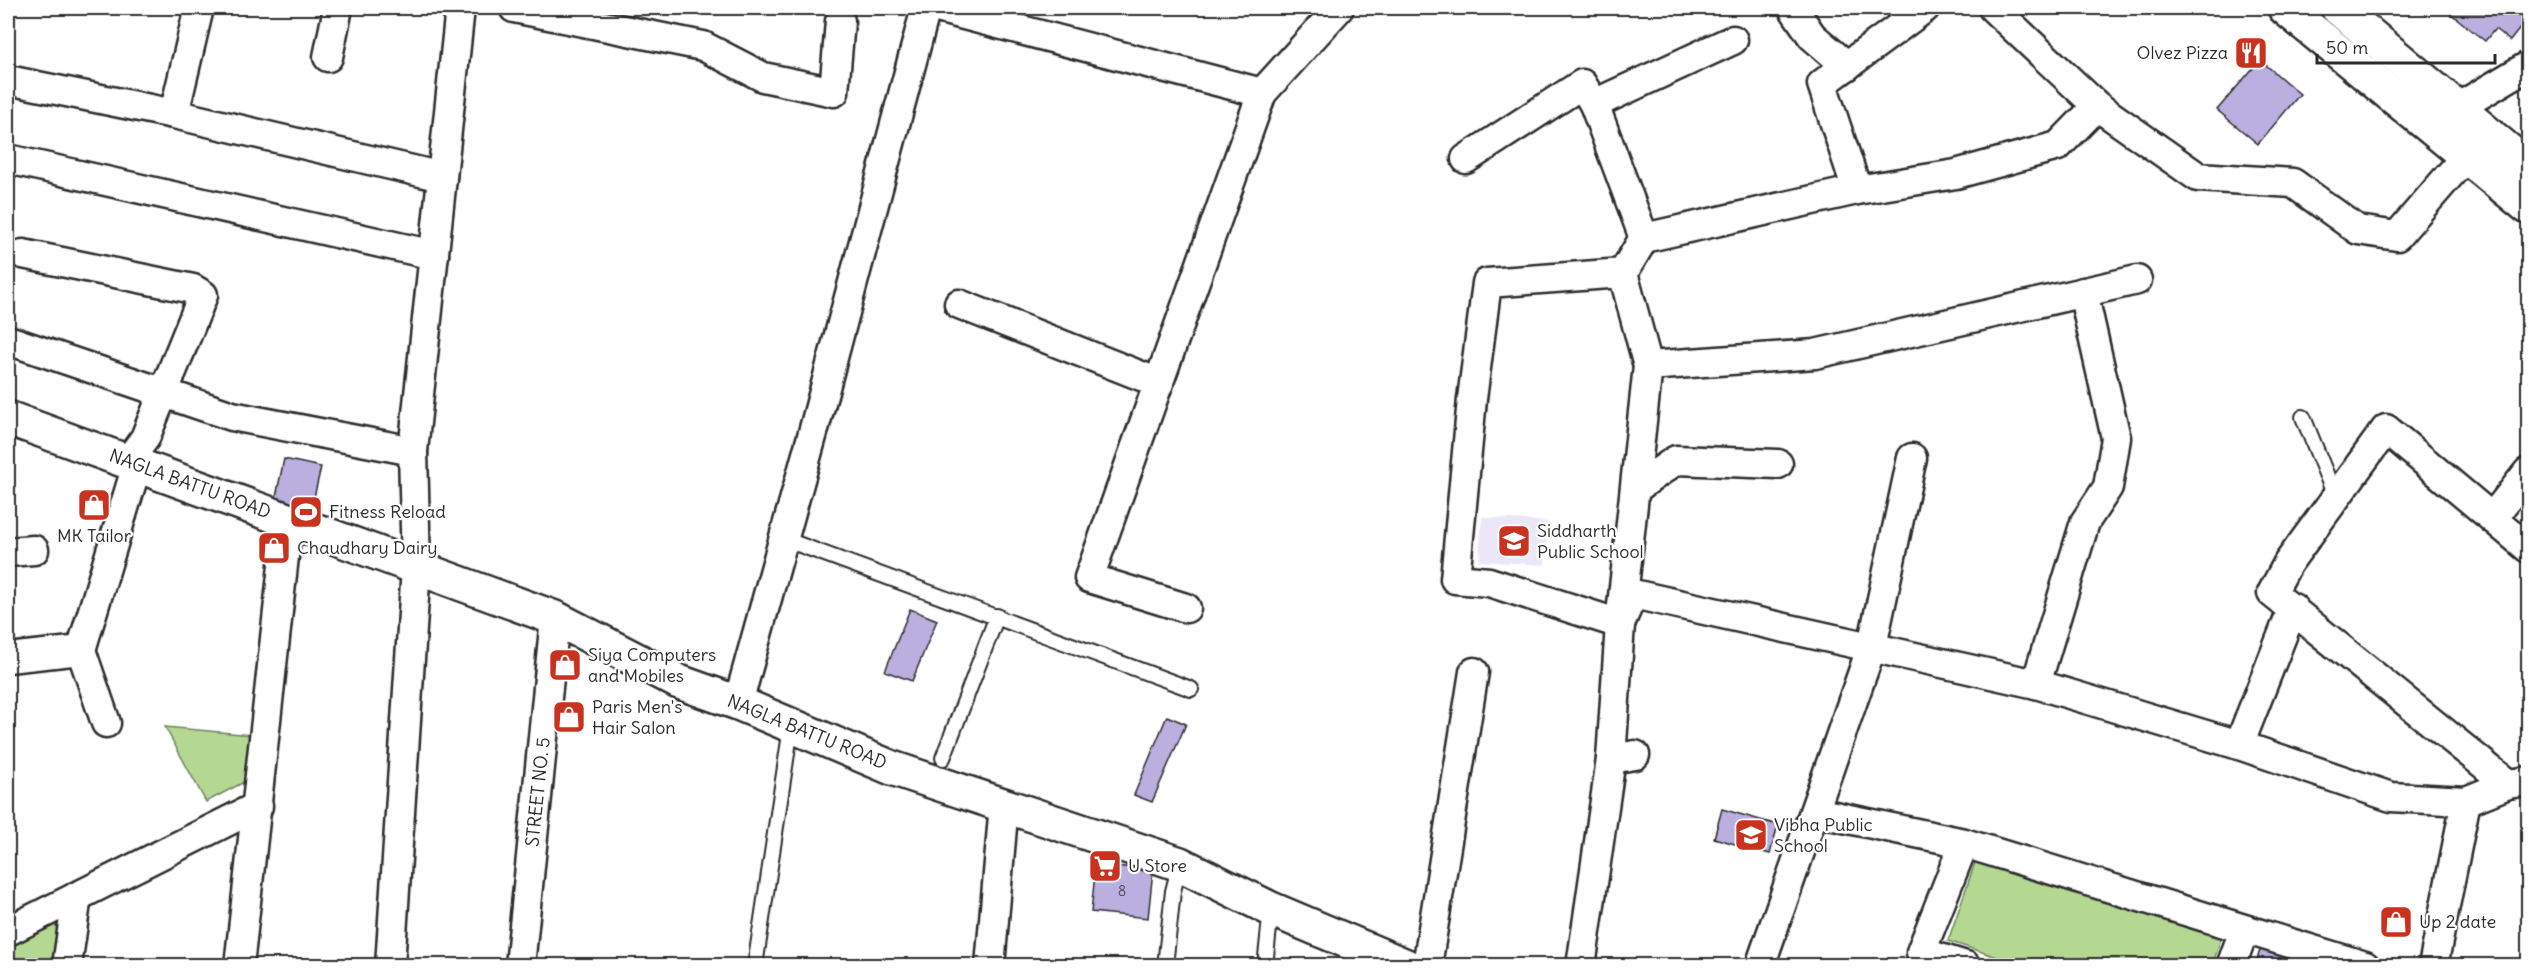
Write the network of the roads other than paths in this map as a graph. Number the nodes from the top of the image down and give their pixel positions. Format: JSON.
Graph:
{"nodes":[{"id":1,"x":199,"y":8,"type":"edge"},
{"id":2,"x":338,"y":8,"type":"edge"},
{"id":3,"x":460,"y":8,"type":"edge"},
{"id":4,"x":514,"y":8,"type":"edge"},
{"id":5,"x":926,"y":8,"type":"edge"},
{"id":6,"x":937,"y":8,"type":"edge"},
{"id":7,"x":1340,"y":8,"type":"edge"},
{"id":8,"x":1793,"y":8,"type":"edge"},
{"id":9,"x":1925,"y":8,"type":"edge"},
{"id":10,"x":1993,"y":8,"type":"edge"},
{"id":11,"x":2285,"y":8,"type":"edge"},
{"id":12,"x":2338,"y":8,"type":"edge"},
{"id":13,"x":840,"y":21,"type":"dead end"},
{"id":14,"x":1733,"y":40,"type":"dead end"},
{"id":15,"x":328,"y":57,"type":"dead end"},
{"id":16,"x":1847,"y":66,"type":"junction"},
{"id":17,"x":2529,"y":66,"type":"edge"},
{"id":18,"x":8,"y":80,"type":"edge"},
{"id":19,"x":1262,"y":93,"type":"junction"},
{"id":20,"x":1594,"y":104,"type":"junction"},
{"id":21,"x":2097,"y":106,"type":"junction"},
{"id":22,"x":2457,"y":108,"type":"junction"},
{"id":23,"x":174,"y":114,"type":"junction"},
{"id":24,"x":2466,"y":156,"type":"junction"},
{"id":25,"x":8,"y":159,"type":"edge"},
{"id":26,"x":1466,"y":159,"type":"dead end"},
{"id":27,"x":2528,"y":166,"type":"edge"},
{"id":28,"x":442,"y":177,"type":"junction"},
{"id":29,"x":1857,"y":190,"type":"junction"},
{"id":30,"x":2529,"y":207,"type":"edge"},
{"id":31,"x":1644,"y":238,"type":"junction"},
{"id":32,"x":23,"y":254,"type":"dead end"},
{"id":33,"x":434,"y":255,"type":"junction"},
{"id":34,"x":1623,"y":273,"type":"junction"},
{"id":35,"x":2137,"y":280,"type":"dead end"},
{"id":36,"x":2083,"y":292,"type":"junction"},
{"id":37,"x":959,"y":304,"type":"dead end"},
{"id":38,"x":8,"y":340,"type":"edge"},
{"id":39,"x":1648,"y":366,"type":"junction"},
{"id":40,"x":1159,"y":383,"type":"junction"},
{"id":41,"x":163,"y":394,"type":"junction"},
{"id":42,"x":2303,"y":417,"type":"dead end"},
{"id":43,"x":8,"y":418,"type":"edge"},
{"id":44,"x":413,"y":451,"type":"junction"},
{"id":45,"x":1912,"y":458,"type":"dead end"},
{"id":46,"x":133,"y":463,"type":"junction"},
{"id":47,"x":1778,"y":464,"type":"dead end"},
{"id":48,"x":2529,"y":472,"type":"edge"},
{"id":49,"x":1635,"y":489,"type":"junction"},
{"id":50,"x":2336,"y":496,"type":"junction"},
{"id":51,"x":2492,"y":519,"type":"junction"},
{"id":52,"x":288,"y":520,"type":"junction"},
{"id":53,"x":784,"y":539,"type":"junction"},
{"id":54,"x":2529,"y":548,"type":"edge"},
{"id":55,"x":416,"y":567,"type":"junction"},
{"id":56,"x":1186,"y":608,"type":"dead end"},
{"id":57,"x":2293,"y":608,"type":"junction"},
{"id":58,"x":997,"y":616,"type":"junction"},
{"id":59,"x":555,"y":618,"type":"junction"},
{"id":60,"x":1620,"y":624,"type":"junction"},
{"id":61,"x":1872,"y":646,"type":"junction"},
{"id":62,"x":81,"y":650,"type":"junction"},
{"id":63,"x":8,"y":658,"type":"edge"},
{"id":64,"x":1474,"y":672,"type":"dead end"},
{"id":65,"x":2036,"y":684,"type":"junction"},
{"id":66,"x":1191,"y":689,"type":"dead end"},
{"id":67,"x":738,"y":703,"type":"junction"},
{"id":68,"x":106,"y":723,"type":"dead end"},
{"id":69,"x":791,"y":727,"type":"junction"},
{"id":70,"x":2239,"y":745,"type":"junction"},
{"id":71,"x":943,"y":758,"type":"dead end"},
{"id":72,"x":2518,"y":783,"type":"edge"},
{"id":73,"x":2466,"y":801,"type":"junction"},
{"id":74,"x":1004,"y":804,"type":"junction"},
{"id":75,"x":258,"y":806,"type":"junction"},
{"id":76,"x":1815,"y":812,"type":"junction"},
{"id":77,"x":1964,"y":843,"type":"junction"},
{"id":78,"x":1180,"y":864,"type":"junction"},
{"id":79,"x":77,"y":896,"type":"junction"},
{"id":80,"x":1271,"y":909,"type":"junction"},
{"id":81,"x":2244,"y":930,"type":"junction"},
{"id":82,"x":8,"y":931,"type":"edge"},
{"id":83,"x":1359,"y":955,"type":"edge"},
{"id":84,"x":67,"y":966,"type":"edge"},
{"id":85,"x":239,"y":966,"type":"edge"},
{"id":86,"x":390,"y":966,"type":"edge"},
{"id":87,"x":520,"y":966,"type":"edge"},
{"id":88,"x":755,"y":966,"type":"edge"},
{"id":89,"x":990,"y":966,"type":"edge"},
{"id":90,"x":1165,"y":966,"type":"edge"},
{"id":91,"x":1264,"y":966,"type":"edge"},
{"id":92,"x":1406,"y":966,"type":"edge"},
{"id":93,"x":1427,"y":966,"type":"edge"},
{"id":94,"x":1581,"y":966,"type":"edge"},
{"id":95,"x":1760,"y":966,"type":"edge"},
{"id":96,"x":1966,"y":966,"type":"edge"},
{"id":97,"x":2231,"y":966,"type":"edge"},
{"id":98,"x":2365,"y":966,"type":"edge"},
{"id":99,"x":2433,"y":966,"type":"edge"}],
"edges":[{"from":1,"to":23,"type":"street"},
{"from":2,"to":15,"type":"street"},
{"from":3,"to":28,"type":"street"},
{"from":4,"to":13,"type":"street"},
{"from":5,"to":53,"type":"street"},
{"from":6,"to":19,"type":"street"},
{"from":7,"to":19,"type":"street"},
{"from":8,"to":16,"type":"street"},
{"from":9,"to":16,"type":"street"},
{"from":10,"to":21,"type":"street"},
{"from":11,"to":24,"type":"main road"},
{"from":12,"to":22,"type":"main road"},
{"from":14,"to":20,"type":"street"},
{"from":16,"to":29,"type":"street"},
{"from":17,"to":22,"type":"street"},
{"from":18,"to":23,"type":"street"},
{"from":19,"to":40,"type":"street"},
{"from":20,"to":26,"type":"street"},
{"from":20,"to":31,"type":"street"},
{"from":21,"to":24,"type":"street"},
{"from":21,"to":29,"type":"street"},
{"from":22,"to":27,"type":"main road"},
{"from":23,"to":28,"type":"street"},
{"from":24,"to":30,"type":"main road"},
{"from":25,"to":33,"type":"street"},
{"from":28,"to":33,"type":"street"},
{"from":29,"to":31,"type":"street"},
{"from":31,"to":34,"type":"street"},
{"from":32,"to":41,"type":"street"},
{"from":33,"to":44,"type":"street"},
{"from":34,"to":39,"type":"street"},
{"from":34,"to":60,"type":"street"},
{"from":35,"to":36,"type":"street"},
{"from":36,"to":39,"type":"street"},
{"from":36,"to":65,"type":"street"},
{"from":37,"to":40,"type":"street"},
{"from":38,"to":41,"type":"street"},
{"from":39,"to":49,"type":"street"},
{"from":40,"to":56,"type":"street"},
{"from":41,"to":44,"type":"street"},
{"from":41,"to":46,"type":"street"},
{"from":42,"to":50,"type":"lane"},
{"from":43,"to":46,"type":"main road","name":"NAGLA BATTU ROAD"},
{"from":44,"to":55,"type":"street"},
{"from":45,"to":61,"type":"street"},
{"from":46,"to":52,"type":"main road","name":"NAGLA BATTU ROAD"},
{"from":46,"to":62,"type":"street"},
{"from":47,"to":49,"type":"street"},
{"from":48,"to":51,"type":"street"},
{"from":49,"to":60,"type":"street"},
{"from":50,"to":51,"type":"street"},
{"from":50,"to":57,"type":"street"},
{"from":51,"to":54,"type":"street"},
{"from":52,"to":55,"type":"main road","name":"NAGLA BATTU ROAD"},
{"from":52,"to":75,"type":"street"},
{"from":53,"to":58,"type":"lane"},
{"from":53,"to":67,"type":"street"},
{"from":55,"to":59,"type":"main road","name":"NAGLA BATTU ROAD"},
{"from":55,"to":86,"type":"street"},
{"from":57,"to":70,"type":"street"},
{"from":57,"to":72,"type":"street"},
{"from":58,"to":66,"type":"lane"},
{"from":58,"to":71,"type":"lane"},
{"from":59,"to":67,"type":"main road","name":"NAGLA BATTU ROAD"},
{"from":59,"to":87,"type":"street","name":"STREET NO. 5"},
{"from":60,"to":61,"type":"street"},
{"from":60,"to":94,"type":"street"},
{"from":61,"to":65,"type":"street"},
{"from":61,"to":76,"type":"street"},
{"from":62,"to":63,"type":"street"},
{"from":62,"to":68,"type":"street"},
{"from":64,"to":93,"type":"street"},
{"from":65,"to":70,"type":"street"},
{"from":67,"to":69,"type":"main road","name":"NAGLA BATTU ROAD"},
{"from":69,"to":74,"type":"main road","name":"NAGLA BATTU ROAD"},
{"from":69,"to":88,"type":"lane"},
{"from":70,"to":73,"type":"street"},
{"from":72,"to":73,"type":"street"},
{"from":73,"to":99,"type":"street"},
{"from":74,"to":78,"type":"main road","name":"NAGLA BATTU ROAD"},
{"from":74,"to":89,"type":"street"},
{"from":75,"to":79,"type":"street"},
{"from":75,"to":85,"type":"street"},
{"from":76,"to":77,"type":"street"},
{"from":76,"to":95,"type":"street"},
{"from":77,"to":81,"type":"street"},
{"from":77,"to":96,"type":"street"},
{"from":78,"to":80,"type":"main road","name":"NAGLA BATTU ROAD"},
{"from":78,"to":90,"type":"lane"},
{"from":79,"to":82,"type":"street"},
{"from":79,"to":84,"type":"street"},
{"from":80,"to":83,"type":"main road","name":"NAGLA BATTU ROAD"},
{"from":80,"to":91,"type":"lane"},
{"from":81,"to":97,"type":"street"},
{"from":81,"to":98,"type":"street"},
{"from":83,"to":92,"type":"main road","name":"NAGLA BATTU ROAD"}]}
